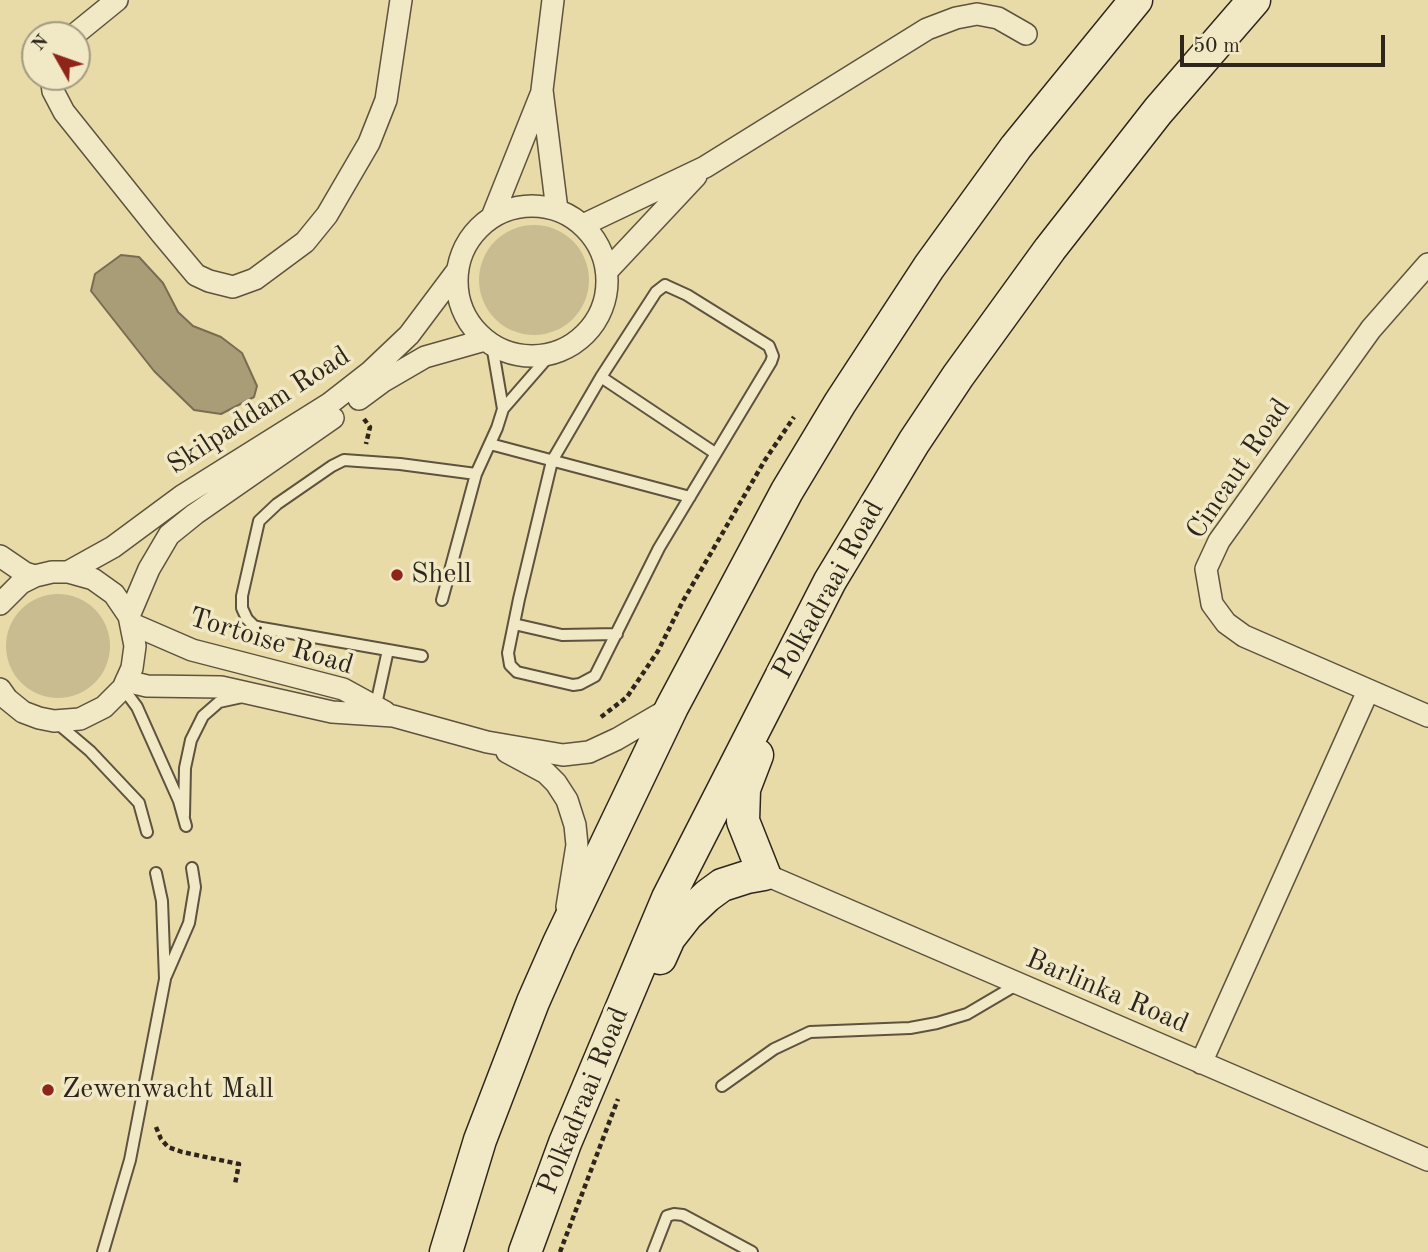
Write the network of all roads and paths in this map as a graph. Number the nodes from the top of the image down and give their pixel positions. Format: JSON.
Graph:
{"nodes":[{"id":1,"x":117,"y":0,"type":"edge"},
{"id":2,"x":401,"y":0,"type":"edge"},
{"id":3,"x":553,"y":0,"type":"edge"},
{"id":4,"x":1136,"y":0,"type":"edge"},
{"id":5,"x":1254,"y":0,"type":"edge"},
{"id":6,"x":91,"y":21,"type":"edge"},
{"id":7,"x":1026,"y":34,"type":"dead end"},
{"id":8,"x":542,"y":90,"type":"junction"},
{"id":9,"x":53,"y":91,"type":"edge"},
{"id":10,"x":705,"y":167,"type":"junction"},
{"id":11,"x":557,"y":210,"type":"junction"},
{"id":12,"x":492,"y":218,"type":"junction"},
{"id":13,"x":583,"y":225,"type":"junction"},
{"id":14,"x":1428,"y":264,"type":"edge"},
{"id":15,"x":457,"y":271,"type":"junction"},
{"id":16,"x":607,"y":271,"type":"junction"},
{"id":17,"x":489,"y":343,"type":"junction"},
{"id":18,"x":550,"y":355,"type":"junction"},
{"id":19,"x":601,"y":377,"type":"junction"},
{"id":20,"x":503,"y":409,"type":"junction"},
{"id":21,"x":795,"y":416,"type":"dead end"},
{"id":22,"x":364,"y":418,"type":"dead end"},
{"id":23,"x":490,"y":444,"type":"junction"},
{"id":24,"x":365,"y":448,"type":"dead end"},
{"id":25,"x":715,"y":453,"type":"junction"},
{"id":26,"x":552,"y":461,"type":"junction"},
{"id":27,"x":476,"y":474,"type":"junction"},
{"id":28,"x":690,"y":496,"type":"junction"},
{"id":29,"x":0,"y":556,"type":"edge"},
{"id":30,"x":68,"y":572,"type":"junction"},
{"id":31,"x":35,"y":576,"type":"junction"},
{"id":32,"x":830,"y":581,"type":"junction"},
{"id":33,"x":442,"y":600,"type":"dead end"},
{"id":34,"x":0,"y":604,"type":"edge"},
{"id":35,"x":130,"y":620,"type":"junction"},
{"id":36,"x":514,"y":624,"type":"junction"},
{"id":37,"x":617,"y":634,"type":"junction"},
{"id":38,"x":388,"y":650,"type":"junction"},
{"id":39,"x":422,"y":656,"type":"dead end"},
{"id":40,"x":125,"y":685,"type":"junction"},
{"id":41,"x":0,"y":689,"type":"edge"},
{"id":42,"x":1368,"y":691,"type":"junction"},
{"id":43,"x":251,"y":694,"type":"junction"},
{"id":44,"x":0,"y":705,"type":"edge"},
{"id":45,"x":672,"y":707,"type":"junction"},
{"id":46,"x":23,"y":712,"type":"junction"},
{"id":47,"x":380,"y":713,"type":"junction"},
{"id":48,"x":1428,"y":716,"type":"edge"},
{"id":49,"x":598,"y":719,"type":"dead end"},
{"id":50,"x":54,"y":721,"type":"junction"},
{"id":51,"x":486,"y":742,"type":"junction"},
{"id":52,"x":148,"y":831,"type":"dead end"},
{"id":53,"x":192,"y":868,"type":"dead end"},
{"id":54,"x":156,"y":873,"type":"dead end"},
{"id":55,"x":764,"y":874,"type":"junction"},
{"id":56,"x":559,"y":943,"type":"junction"},
{"id":57,"x":165,"y":979,"type":"junction"},
{"id":58,"x":1018,"y":984,"type":"junction"},
{"id":59,"x":1201,"y":1063,"type":"junction"},
{"id":60,"x":722,"y":1086,"type":"dead end"},
{"id":61,"x":622,"y":1089,"type":"dead end"},
{"id":62,"x":157,"y":1120,"type":"dead end"},
{"id":63,"x":565,"y":1143,"type":"junction"},
{"id":64,"x":1428,"y":1160,"type":"edge"},
{"id":65,"x":235,"y":1184,"type":"dead end"},
{"id":66,"x":103,"y":1252,"type":"edge"},
{"id":67,"x":446,"y":1252,"type":"edge"},
{"id":68,"x":525,"y":1252,"type":"edge"},
{"id":69,"x":560,"y":1252,"type":"edge"},
{"id":70,"x":653,"y":1252,"type":"edge"},
{"id":71,"x":752,"y":1252,"type":"edge"}],
"edges":[{"from":1,"to":6,"type":"street"},
{"from":2,"to":9,"type":"street"},
{"from":3,"to":8,"type":"street"},
{"from":4,"to":45,"type":"main road"},
{"from":5,"to":32,"type":"main road","name":"Polkadraai Road"},
{"from":7,"to":10,"type":"street"},
{"from":8,"to":11,"type":"street"},
{"from":8,"to":12,"type":"street"},
{"from":10,"to":13,"type":"street"},
{"from":10,"to":16,"type":"street"},
{"from":11,"to":12,"type":"street"},
{"from":11,"to":13,"type":"street"},
{"from":12,"to":15,"type":"street"},
{"from":13,"to":16,"type":"street"},
{"from":14,"to":42,"type":"street","name":"Cincaut Road"},
{"from":15,"to":17,"type":"street"},
{"from":15,"to":30,"type":"street","name":"Skilpaddam Road"},
{"from":16,"to":18,"type":"street"},
{"from":17,"to":18,"type":"street"},
{"from":17,"to":20,"type":"lane"},
{"from":17,"to":35,"type":"street","name":"Skilpaddam Road"},
{"from":18,"to":20,"type":"lane"},
{"from":19,"to":25,"type":"lane"},
{"from":19,"to":25,"type":"lane"},
{"from":19,"to":26,"type":"lane"},
{"from":20,"to":23,"type":"lane"},
{"from":21,"to":49,"type":"path"},
{"from":22,"to":24,"type":"path"},
{"from":23,"to":26,"type":"lane"},
{"from":23,"to":27,"type":"lane"},
{"from":25,"to":28,"type":"lane"},
{"from":26,"to":28,"type":"lane"},
{"from":26,"to":36,"type":"lane"},
{"from":27,"to":33,"type":"lane"},
{"from":27,"to":38,"type":"lane"},
{"from":28,"to":37,"type":"lane"},
{"from":29,"to":31,"type":"street"},
{"from":30,"to":31,"type":"street"},
{"from":30,"to":35,"type":"street"},
{"from":31,"to":34,"type":"street"},
{"from":32,"to":55,"type":"main road"},
{"from":32,"to":63,"type":"main road","name":"Polkadraai Road"},
{"from":35,"to":40,"type":"street"},
{"from":35,"to":47,"type":"street","name":"Tortoise Road"},
{"from":36,"to":37,"type":"lane"},
{"from":36,"to":37,"type":"lane"},
{"from":38,"to":39,"type":"lane"},
{"from":38,"to":47,"type":"lane"},
{"from":40,"to":43,"type":"street","name":"Tortoise Road"},
{"from":40,"to":43,"type":"lane"},
{"from":40,"to":50,"type":"street"},
{"from":41,"to":46,"type":"street"},
{"from":42,"to":48,"type":"street","name":"Cincaut Road"},
{"from":42,"to":59,"type":"street"},
{"from":43,"to":47,"type":"street","name":"Tortoise Road"},
{"from":44,"to":46,"type":"street"},
{"from":45,"to":51,"type":"street","name":"Tortoise Road"},
{"from":45,"to":56,"type":"main road"},
{"from":46,"to":50,"type":"street"},
{"from":47,"to":51,"type":"street","name":"Tortoise Road"},
{"from":50,"to":52,"type":"lane"},
{"from":51,"to":56,"type":"street","name":"Tortoise Road"},
{"from":53,"to":57,"type":"lane"},
{"from":54,"to":57,"type":"lane"},
{"from":55,"to":58,"type":"street","name":"Barlinka Road"},
{"from":55,"to":63,"type":"main road"},
{"from":56,"to":67,"type":"main road"},
{"from":57,"to":66,"type":"lane"},
{"from":58,"to":59,"type":"street","name":"Barlinka Road"},
{"from":58,"to":60,"type":"lane"},
{"from":59,"to":64,"type":"street","name":"Barlinka Road"},
{"from":61,"to":69,"type":"path"},
{"from":62,"to":65,"type":"path"},
{"from":63,"to":68,"type":"main road","name":"Polkadraai Road"},
{"from":70,"to":71,"type":"lane"}]}
